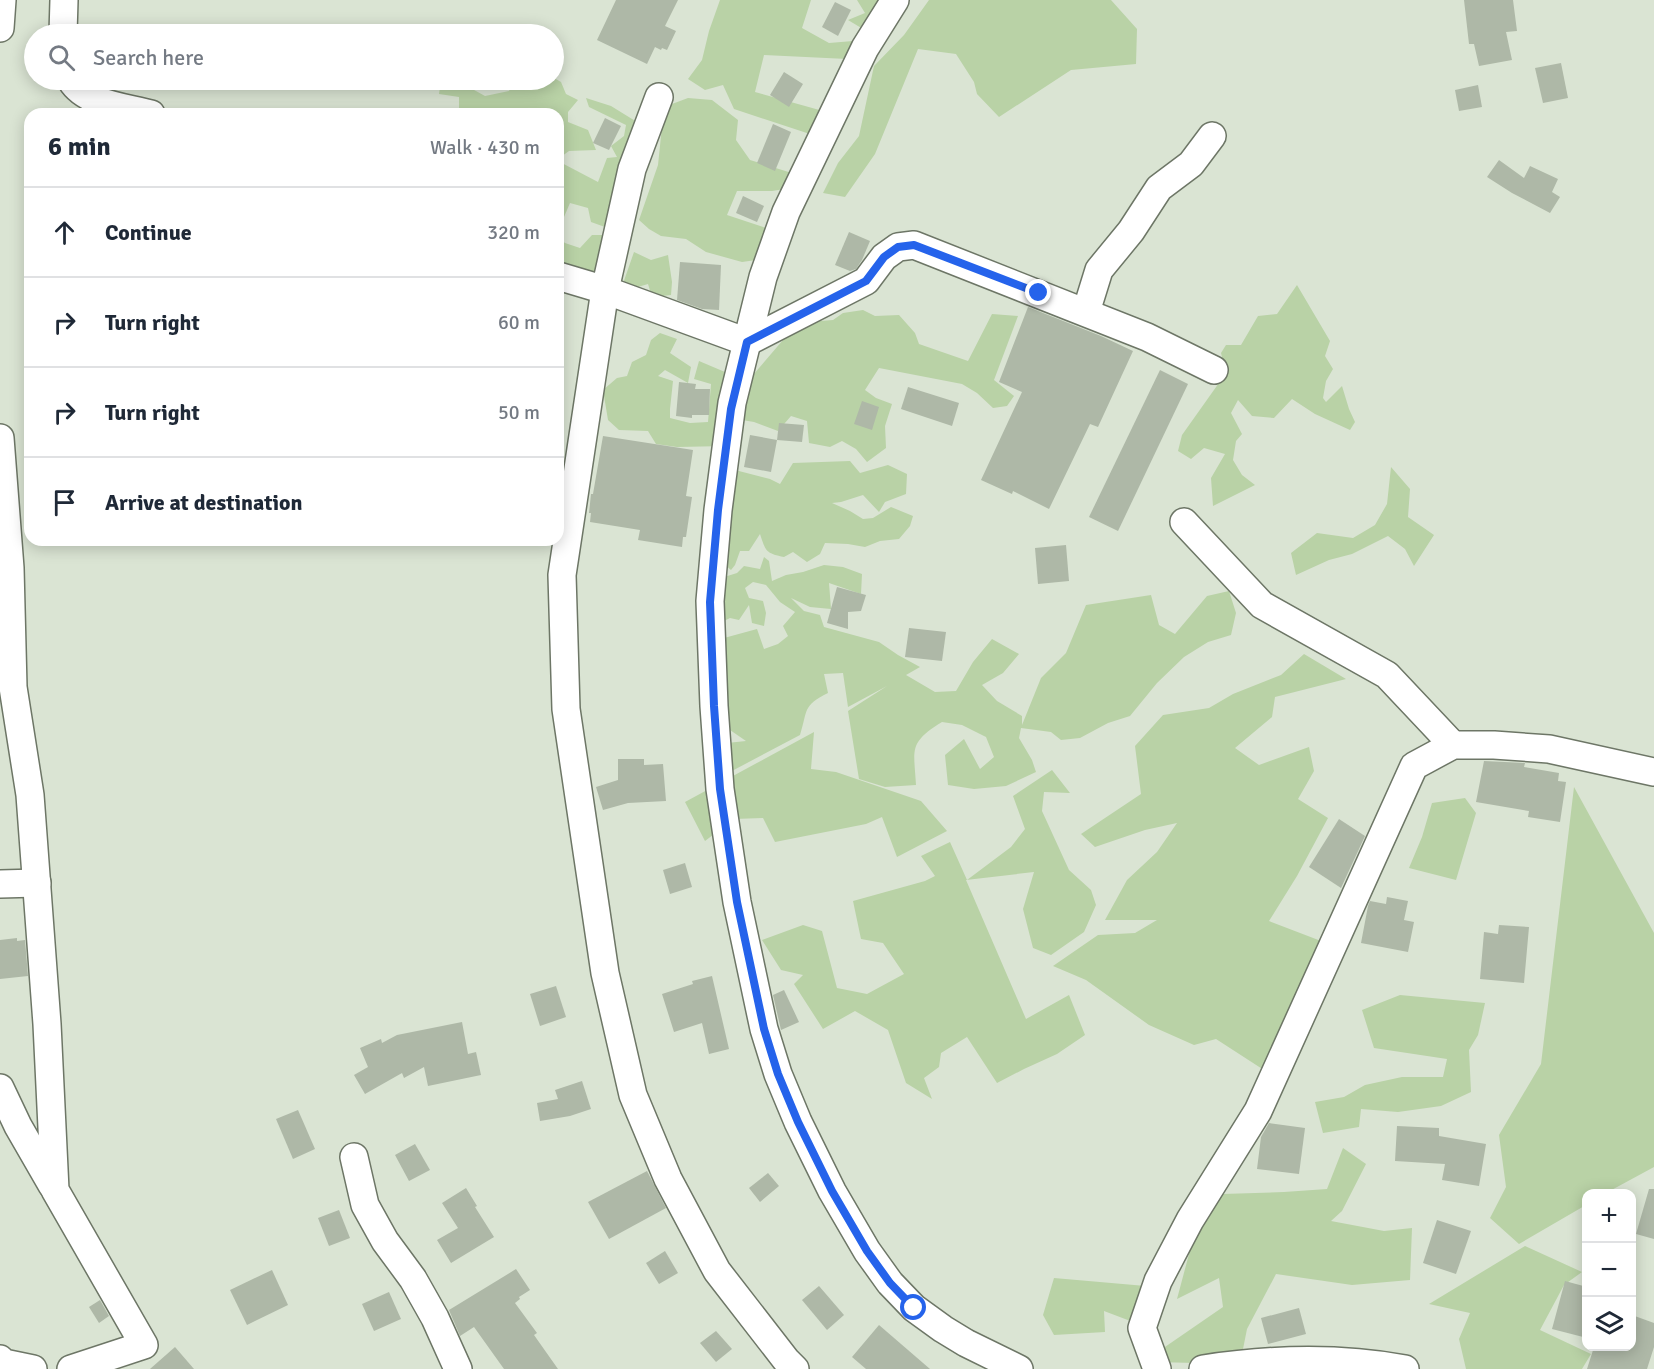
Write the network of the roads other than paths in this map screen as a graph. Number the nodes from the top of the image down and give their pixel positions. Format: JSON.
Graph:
{"nodes":[{"id":1,"x":2,"y":0,"type":"edge"},
{"id":2,"x":63,"y":0,"type":"edge"},
{"id":3,"x":895,"y":0,"type":"edge"},
{"id":4,"x":63,"y":24,"type":"edge"},
{"id":5,"x":0,"y":28,"type":"edge"},
{"id":6,"x":78,"y":90,"type":"edge"},
{"id":7,"x":659,"y":97,"type":"dead end"},
{"id":8,"x":128,"y":108,"type":"edge"},
{"id":9,"x":1212,"y":136,"type":"dead end"},
{"id":10,"x":564,"y":278,"type":"edge"},
{"id":11,"x":605,"y":290,"type":"junction"},
{"id":12,"x":1086,"y":312,"type":"junction"},
{"id":13,"x":747,"y":342,"type":"junction"},
{"id":14,"x":1214,"y":370,"type":"dead end"},
{"id":15,"x":0,"y":438,"type":"edge"},
{"id":16,"x":1184,"y":522,"type":"dead end"},
{"id":17,"x":1453,"y":745,"type":"junction"},
{"id":18,"x":1654,"y":772,"type":"edge"},
{"id":19,"x":37,"y":883,"type":"junction"},
{"id":20,"x":0,"y":884,"type":"edge"},
{"id":21,"x":0,"y":1088,"type":"edge"},
{"id":22,"x":354,"y":1157,"type":"dead end"},
{"id":23,"x":55,"y":1190,"type":"junction"},
{"id":24,"x":0,"y":1359,"type":"edge"},
{"id":25,"x":33,"y":1369,"type":"edge"},
{"id":26,"x":70,"y":1369,"type":"edge"},
{"id":27,"x":458,"y":1369,"type":"edge"},
{"id":28,"x":795,"y":1369,"type":"edge"},
{"id":29,"x":1019,"y":1369,"type":"edge"},
{"id":30,"x":1157,"y":1369,"type":"edge"},
{"id":31,"x":1203,"y":1369,"type":"edge"},
{"id":32,"x":1405,"y":1369,"type":"edge"}],
"edges":[{"from":1,"to":5,"type":"street"},
{"from":2,"to":4,"type":"street"},
{"from":3,"to":13,"type":"street"},
{"from":6,"to":8,"type":"street"},
{"from":7,"to":11,"type":"street"},
{"from":9,"to":12,"type":"street"},
{"from":10,"to":11,"type":"street"},
{"from":11,"to":13,"type":"street"},
{"from":11,"to":28,"type":"street"},
{"from":12,"to":13,"type":"street"},
{"from":12,"to":14,"type":"street"},
{"from":13,"to":29,"type":"street"},
{"from":15,"to":19,"type":"street"},
{"from":16,"to":17,"type":"street"},
{"from":17,"to":18,"type":"street"},
{"from":17,"to":30,"type":"street"},
{"from":19,"to":20,"type":"street"},
{"from":19,"to":23,"type":"street"},
{"from":21,"to":23,"type":"street"},
{"from":22,"to":27,"type":"street"},
{"from":23,"to":26,"type":"street"},
{"from":24,"to":25,"type":"street"},
{"from":31,"to":32,"type":"street"}]}
